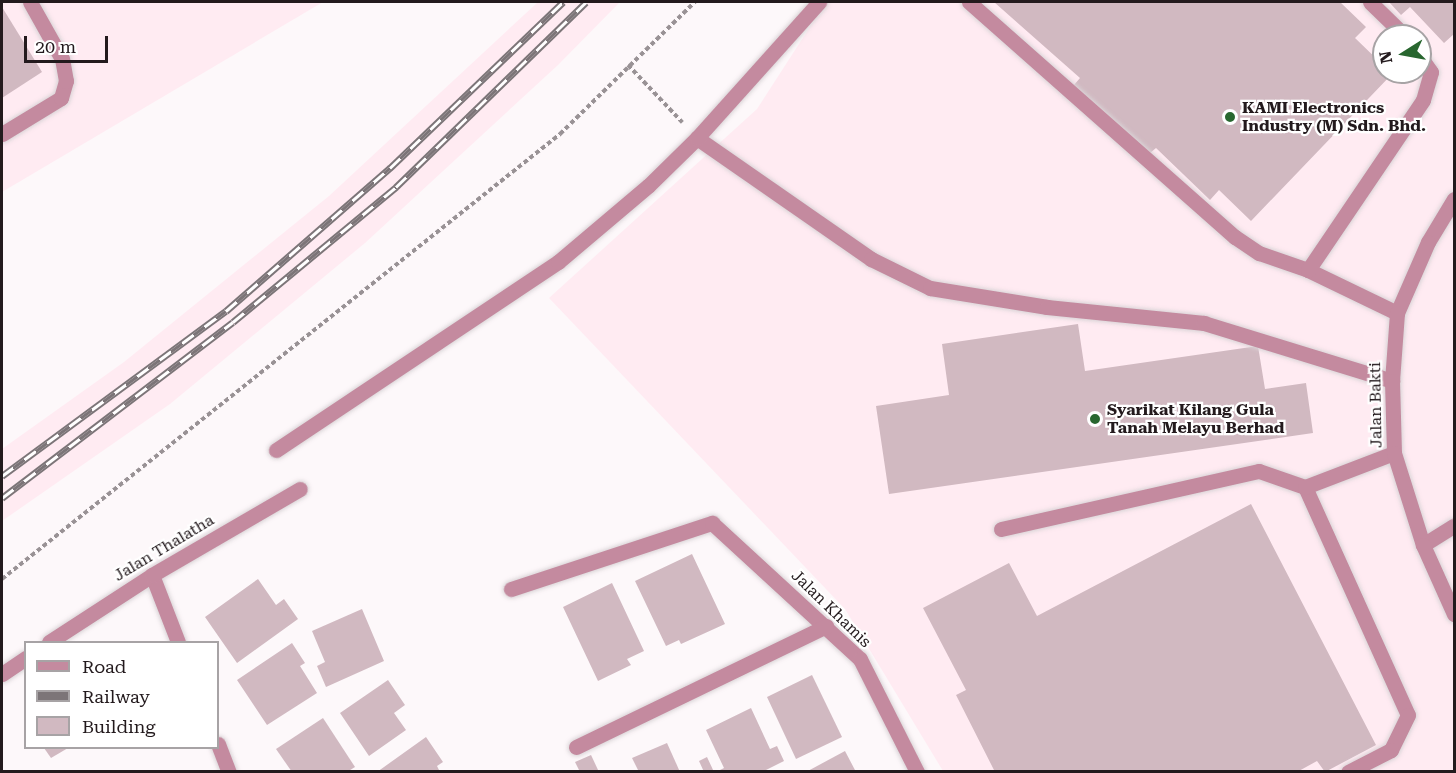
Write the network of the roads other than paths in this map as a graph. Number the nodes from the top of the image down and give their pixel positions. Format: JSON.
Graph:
{"nodes":[{"id":1,"x":30,"y":2,"type":"edge"},
{"id":2,"x":819,"y":2,"type":"edge"},
{"id":3,"x":969,"y":2,"type":"edge"},
{"id":4,"x":1370,"y":2,"type":"edge"},
{"id":5,"x":1393,"y":24,"type":"edge"},
{"id":6,"x":1427,"y":84,"type":"edge"},
{"id":7,"x":2,"y":134,"type":"edge"},
{"id":8,"x":698,"y":138,"type":"junction"},
{"id":9,"x":1455,"y":199,"type":"edge"},
{"id":10,"x":1308,"y":270,"type":"junction"},
{"id":11,"x":1397,"y":313,"type":"junction"},
{"id":12,"x":1392,"y":381,"type":"junction"},
{"id":13,"x":276,"y":450,"type":"dead end"},
{"id":14,"x":1394,"y":453,"type":"junction"},
{"id":15,"x":1305,"y":487,"type":"junction"},
{"id":16,"x":300,"y":489,"type":"dead end"},
{"id":17,"x":1455,"y":526,"type":"edge"},
{"id":18,"x":1001,"y":529,"type":"dead end"},
{"id":19,"x":1423,"y":544,"type":"junction"},
{"id":20,"x":152,"y":575,"type":"junction"},
{"id":21,"x":511,"y":590,"type":"dead end"},
{"id":22,"x":1454,"y":613,"type":"edge"},
{"id":23,"x":826,"y":626,"type":"junction"},
{"id":24,"x":52,"y":641,"type":"edge"},
{"id":25,"x":178,"y":641,"type":"edge"},
{"id":26,"x":24,"y":659,"type":"edge"},
{"id":27,"x":2,"y":674,"type":"edge"},
{"id":28,"x":219,"y":746,"type":"edge"},
{"id":29,"x":576,"y":747,"type":"dead end"},
{"id":30,"x":229,"y":771,"type":"edge"},
{"id":31,"x":916,"y":771,"type":"edge"},
{"id":32,"x":1348,"y":771,"type":"edge"}],
"edges":[{"from":1,"to":7,"type":"street"},
{"from":2,"to":8,"type":"street"},
{"from":3,"to":10,"type":"street"},
{"from":4,"to":5,"type":"street"},
{"from":6,"to":10,"type":"street"},
{"from":8,"to":12,"type":"street"},
{"from":8,"to":13,"type":"street"},
{"from":9,"to":11,"type":"street","name":"Jalan Bakti"},
{"from":10,"to":11,"type":"street"},
{"from":11,"to":12,"type":"street","name":"Jalan Bakti"},
{"from":12,"to":14,"type":"street","name":"Jalan Bakti"},
{"from":14,"to":15,"type":"street"},
{"from":14,"to":19,"type":"street","name":"Jalan Bakti"},
{"from":15,"to":18,"type":"street"},
{"from":15,"to":32,"type":"street"},
{"from":16,"to":20,"type":"street","name":"Jalan Thalatha"},
{"from":17,"to":19,"type":"street"},
{"from":19,"to":22,"type":"street","name":"Jalan Bakti"},
{"from":20,"to":24,"type":"street","name":"Jalan Thalatha"},
{"from":20,"to":25,"type":"street"},
{"from":21,"to":23,"type":"street","name":"Jalan Khamis"},
{"from":23,"to":29,"type":"street"},
{"from":23,"to":31,"type":"street","name":"Jalan Khamis"},
{"from":26,"to":27,"type":"street"},
{"from":28,"to":30,"type":"street"}]}
